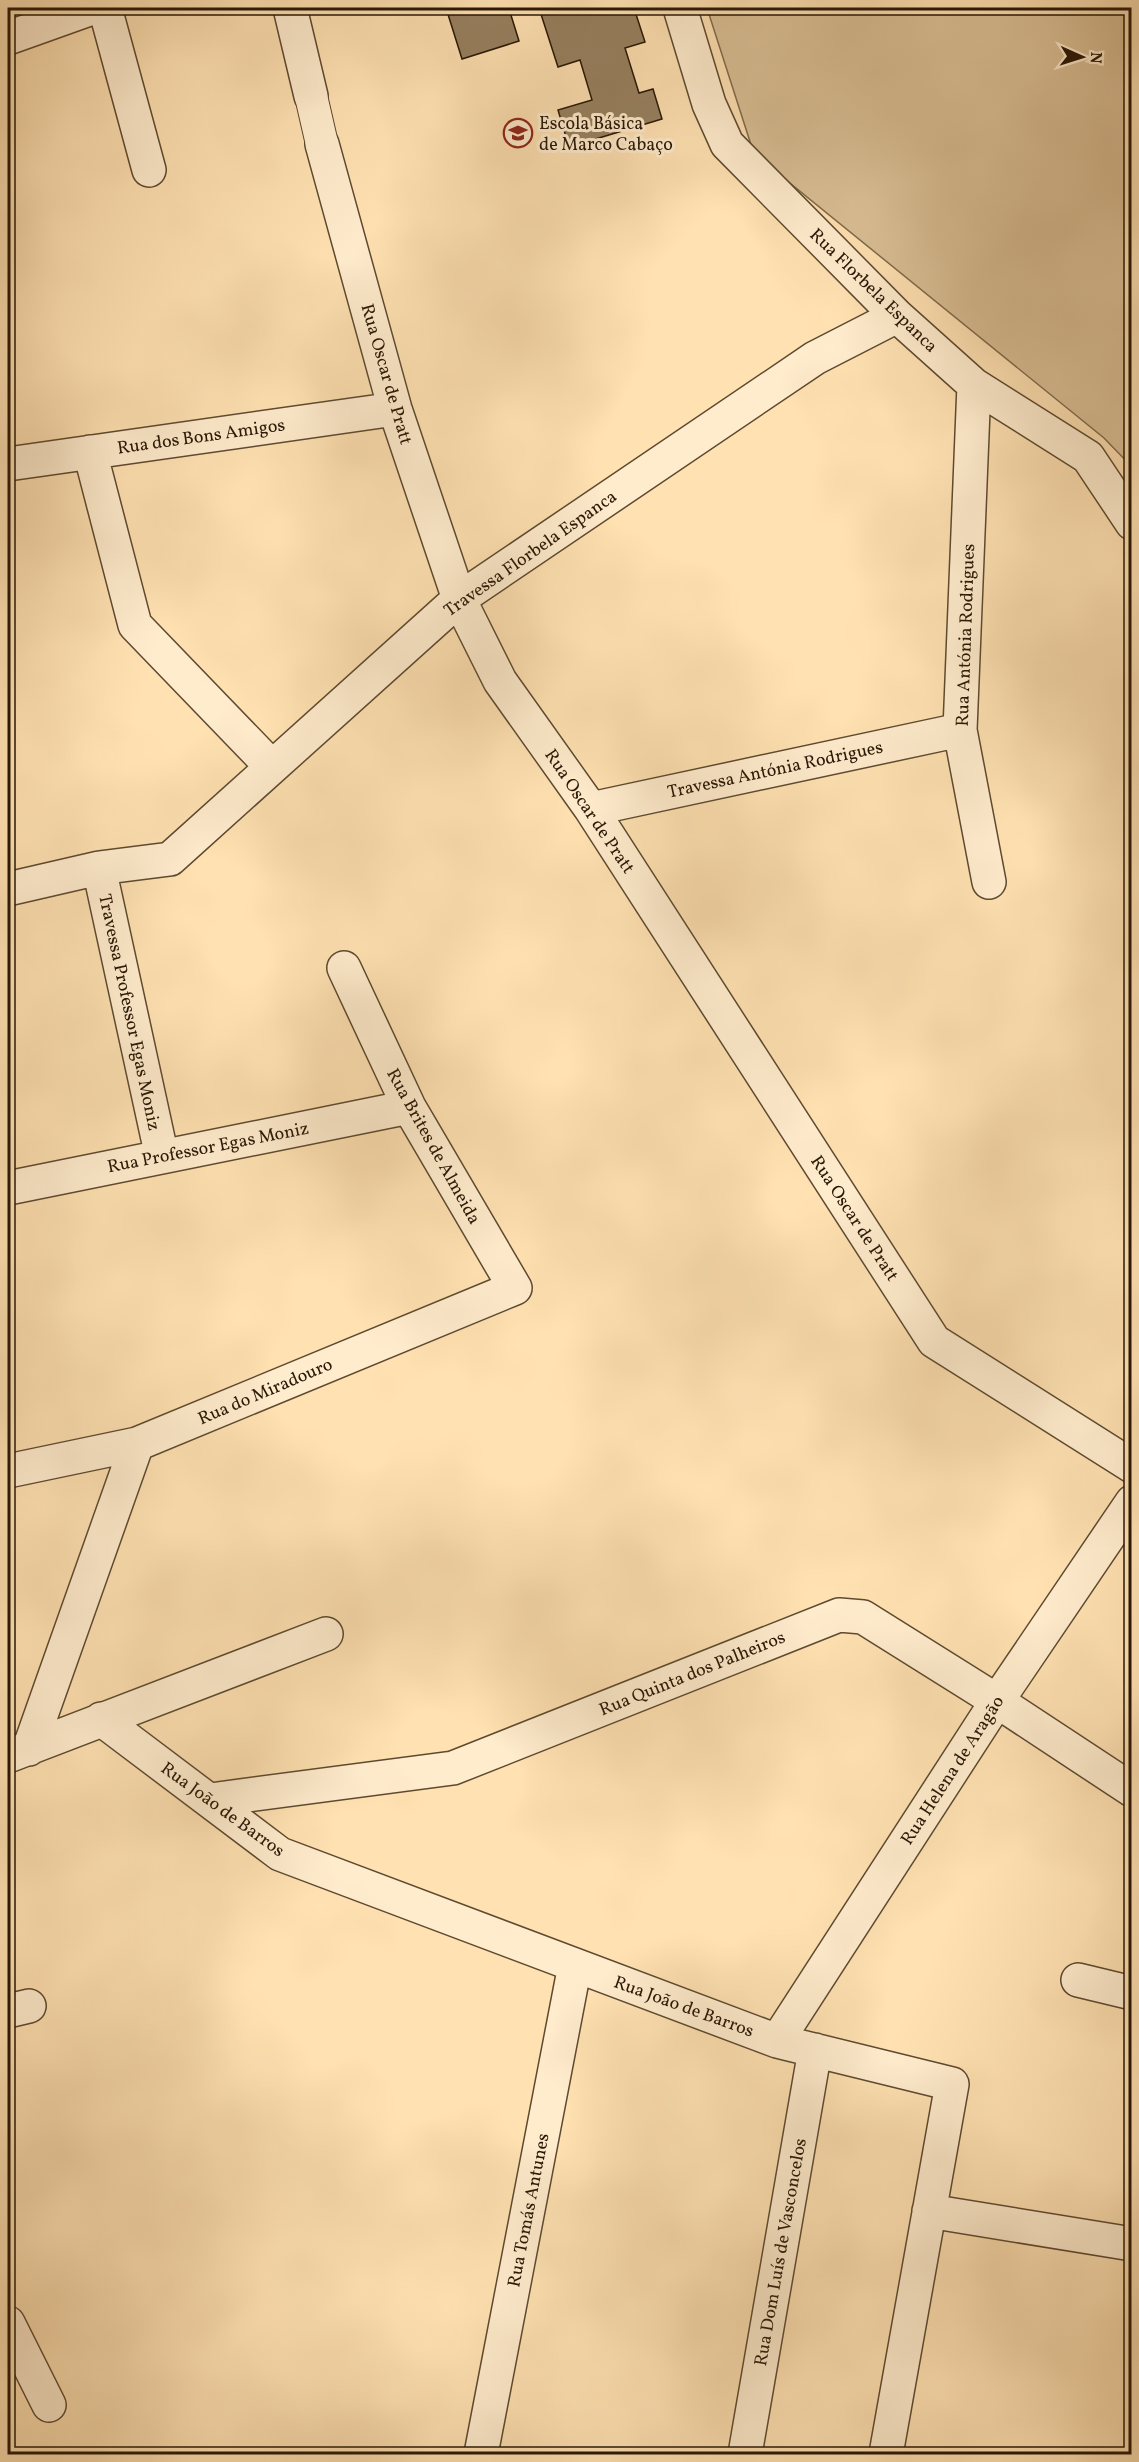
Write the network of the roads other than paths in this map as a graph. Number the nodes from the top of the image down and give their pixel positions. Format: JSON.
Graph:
{"nodes":[{"id":1,"x":92,"y":8,"type":"edge"},
{"id":2,"x":105,"y":8,"type":"edge"},
{"id":3,"x":290,"y":8,"type":"edge"},
{"id":4,"x":680,"y":8,"type":"edge"},
{"id":5,"x":8,"y":38,"type":"edge"},
{"id":6,"x":311,"y":96,"type":"joint"},
{"id":7,"x":322,"y":144,"type":"joint"},
{"id":8,"x":149,"y":170,"type":"dead end"},
{"id":9,"x":897,"y":316,"type":"junction"},
{"id":10,"x":974,"y":385,"type":"junction"},
{"id":11,"x":395,"y":409,"type":"junction"},
{"id":12,"x":90,"y":452,"type":"junction"},
{"id":13,"x":8,"y":464,"type":"edge"},
{"id":14,"x":1131,"y":523,"type":"edge"},
{"id":15,"x":459,"y":599,"type":"junction"},
{"id":16,"x":960,"y":730,"type":"junction"},
{"id":17,"x":272,"y":767,"type":"junction"},
{"id":18,"x":591,"y":809,"type":"junction"},
{"id":19,"x":99,"y":868,"type":"junction"},
{"id":20,"x":989,"y":882,"type":"dead end"},
{"id":21,"x":8,"y":889,"type":"edge"},
{"id":22,"x":344,"y":968,"type":"dead end"},
{"id":23,"x":408,"y":1107,"type":"junction"},
{"id":24,"x":162,"y":1157,"type":"junction"},
{"id":25,"x":8,"y":1188,"type":"edge"},
{"id":26,"x":515,"y":1288,"type":"joint"},
{"id":27,"x":137,"y":1444,"type":"junction"},
{"id":28,"x":1131,"y":1466,"type":"edge"},
{"id":29,"x":8,"y":1471,"type":"edge"},
{"id":30,"x":1131,"y":1502,"type":"edge"},
{"id":31,"x":326,"y":1634,"type":"dead end"},
{"id":32,"x":997,"y":1701,"type":"junction"},
{"id":33,"x":101,"y":1719,"type":"junction"},
{"id":34,"x":18,"y":1752,"type":"edge"},
{"id":35,"x":1131,"y":1790,"type":"edge"},
{"id":36,"x":210,"y":1800,"type":"junction"},
{"id":37,"x":575,"y":1965,"type":"junction"},
{"id":38,"x":1078,"y":1980,"type":"dead end"},
{"id":39,"x":1131,"y":1993,"type":"edge"},
{"id":40,"x":777,"y":2040,"type":"junction"},
{"id":41,"x":815,"y":2050,"type":"junction"},
{"id":42,"x":929,"y":2211,"type":"junction"},
{"id":43,"x":1131,"y":2244,"type":"edge"},
{"id":44,"x":8,"y":2323,"type":"edge"},
{"id":45,"x":49,"y":2405,"type":"dead end"},
{"id":46,"x":481,"y":2454,"type":"edge"},
{"id":47,"x":745,"y":2454,"type":"edge"},
{"id":48,"x":886,"y":2454,"type":"edge"}],
"edges":[{"from":1,"to":5,"type":"street"},
{"from":2,"to":8,"type":"street"},
{"from":3,"to":6,"type":"street","name":"Rua Oscar de Pratt"},
{"from":4,"to":9,"type":"street","name":"Rua Florbela Espanca"},
{"from":6,"to":7,"type":"street","name":"Rua Oscar de Pratt"},
{"from":7,"to":11,"type":"street","name":"Rua Oscar de Pratt"},
{"from":9,"to":10,"type":"street","name":"Rua Florbela Espanca"},
{"from":9,"to":15,"type":"street","name":"Travessa Florbela Espanca"},
{"from":10,"to":14,"type":"street","name":"Rua Florbela Espanca"},
{"from":10,"to":16,"type":"street","name":"Rua Antónia Rodrigues"},
{"from":11,"to":12,"type":"street","name":"Rua dos Bons Amigos"},
{"from":11,"to":15,"type":"street","name":"Rua Oscar de Pratt"},
{"from":12,"to":13,"type":"street","name":"Rua dos Bons Amigos"},
{"from":12,"to":17,"type":"street"},
{"from":15,"to":17,"type":"street","name":"Travessa Florbela Espanca"},
{"from":15,"to":18,"type":"street","name":"Rua Oscar de Pratt"},
{"from":16,"to":18,"type":"street","name":"Travessa Antónia Rodrigues"},
{"from":16,"to":20,"type":"street","name":"Rua Antónia Rodrigues"},
{"from":17,"to":19,"type":"street","name":"Travessa Florbela Espanca"},
{"from":18,"to":28,"type":"street","name":"Rua Oscar de Pratt"},
{"from":19,"to":21,"type":"street","name":"Travessa Florbela Espanca"},
{"from":19,"to":24,"type":"street","name":"Travessa Professor Egas Moniz"},
{"from":22,"to":23,"type":"street","name":"Rua Brites de Almeida"},
{"from":23,"to":24,"type":"street","name":"Rua Professor Egas Moniz"},
{"from":23,"to":26,"type":"street","name":"Rua Brites de Almeida"},
{"from":24,"to":25,"type":"street","name":"Rua Professor Egas Moniz"},
{"from":26,"to":27,"type":"street","name":"Rua do Miradouro"},
{"from":27,"to":29,"type":"street","name":"Rua do Miradouro"},
{"from":27,"to":34,"type":"street"},
{"from":30,"to":32,"type":"street","name":"Rua Helena de Aragão"},
{"from":31,"to":33,"type":"street"},
{"from":32,"to":35,"type":"street","name":"Rua Quinta dos Palheiros"},
{"from":32,"to":36,"type":"street","name":"Rua Quinta dos Palheiros"},
{"from":32,"to":40,"type":"street","name":"Rua Helena de Aragão"},
{"from":33,"to":34,"type":"street"},
{"from":33,"to":36,"type":"street","name":"Rua João de Barros"},
{"from":36,"to":37,"type":"street","name":"Rua João de Barros"},
{"from":37,"to":40,"type":"street","name":"Rua João de Barros"},
{"from":37,"to":46,"type":"street","name":"Rua Tomás Antunes"},
{"from":38,"to":39,"type":"street"},
{"from":40,"to":41,"type":"street","name":"Rua João de Barros"},
{"from":41,"to":42,"type":"street","name":"Rua João de Barros"},
{"from":41,"to":47,"type":"street","name":"Rua Dom Luís de Vasconcelos"},
{"from":42,"to":43,"type":"street"},
{"from":42,"to":48,"type":"street","name":"Rua João de Barros"},
{"from":44,"to":45,"type":"street"}]}
